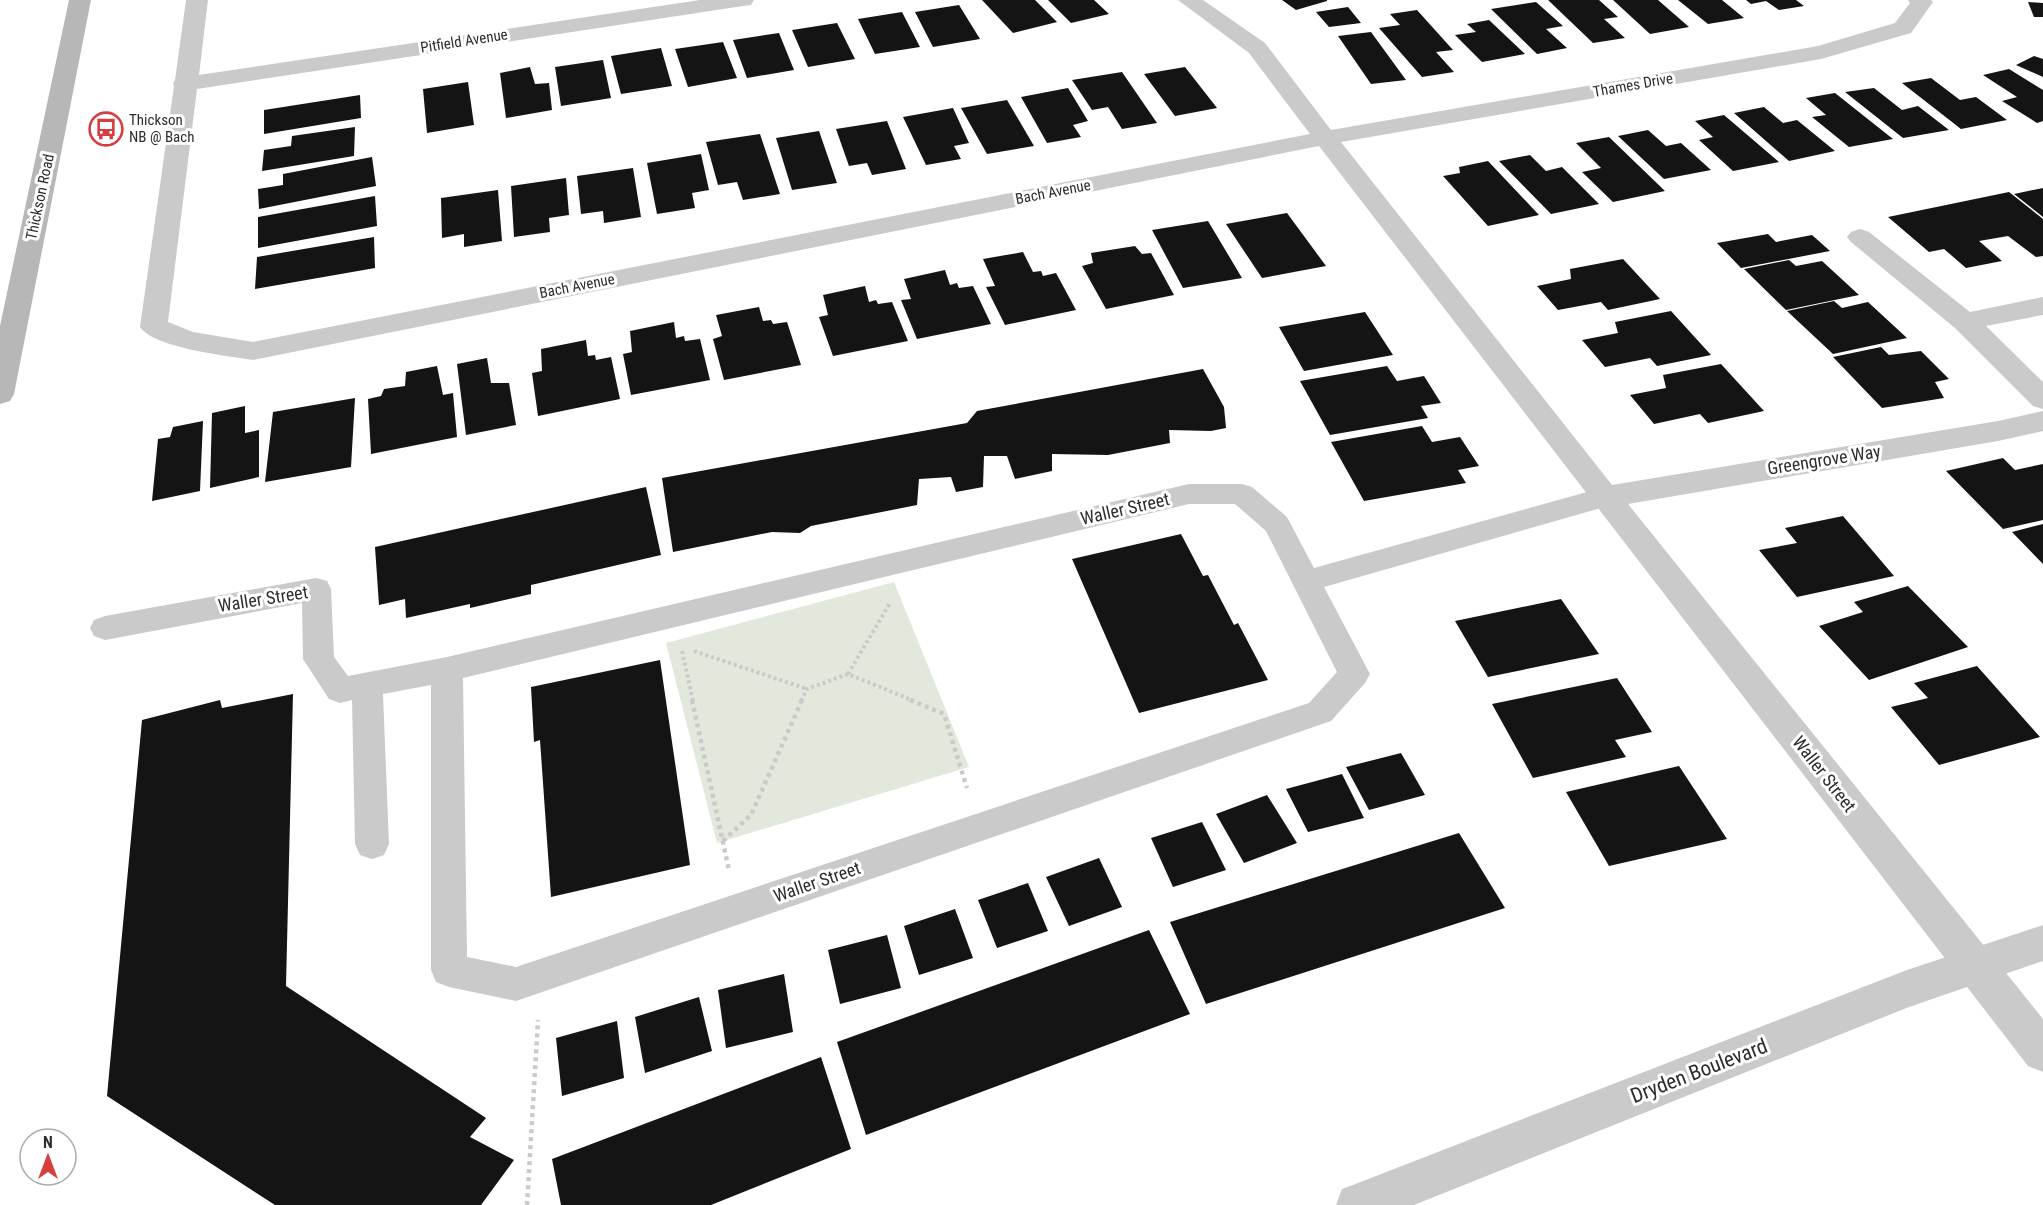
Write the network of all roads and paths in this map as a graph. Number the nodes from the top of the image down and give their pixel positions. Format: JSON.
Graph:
{"nodes":[{"id":1,"x":80,"y":0,"type":"edge"},
{"id":2,"x":197,"y":0,"type":"edge"},
{"id":3,"x":743,"y":0,"type":"edge"},
{"id":4,"x":1190,"y":0,"type":"edge"},
{"id":5,"x":1919,"y":0,"type":"edge"},
{"id":6,"x":629,"y":8,"type":"edge"},
{"id":7,"x":184,"y":84,"type":"junction"},
{"id":8,"x":1324,"y":138,"type":"junction"},
{"id":9,"x":1860,"y":237,"type":"dead end"},
{"id":10,"x":2043,"y":306,"type":"edge"},
{"id":11,"x":1965,"y":322,"type":"junction"},
{"id":12,"x":0,"y":394,"type":"edge"},
{"id":13,"x":2043,"y":399,"type":"edge"},
{"id":14,"x":2043,"y":421,"type":"edge"},
{"id":15,"x":1605,"y":497,"type":"junction"},
{"id":16,"x":917,"y":558,"type":"junction"},
{"id":17,"x":1306,"y":580,"type":"junction"},
{"id":18,"x":105,"y":628,"type":"dead end"},
{"id":19,"x":447,"y":669,"type":"junction"},
{"id":20,"x":848,"y":674,"type":"junction"},
{"id":21,"x":367,"y":685,"type":"junction"},
{"id":22,"x":807,"y":689,"type":"junction"},
{"id":23,"x":980,"y":827,"type":"junction"},
{"id":24,"x":723,"y":841,"type":"junction"},
{"id":25,"x":372,"y":844,"type":"dead end"},
{"id":26,"x":738,"y":909,"type":"junction"},
{"id":27,"x":2043,"y":943,"type":"edge"},
{"id":28,"x":1975,"y":965,"type":"junction"},
{"id":29,"x":543,"y":975,"type":"junction"},
{"id":30,"x":2043,"y":1052,"type":"edge"},
{"id":31,"x":527,"y":1205,"type":"edge"},
{"id":32,"x":1358,"y":1205,"type":"edge"}],
"edges":[{"from":1,"to":12,"type":"main road","name":"Thickson Road"},
{"from":2,"to":7,"type":"street","name":"Bach Avenue"},
{"from":3,"to":6,"type":"street","name":"Pitfield Avenue"},
{"from":4,"to":8,"type":"street","name":"Waller Street"},
{"from":5,"to":8,"type":"street","name":"Thames Drive"},
{"from":6,"to":7,"type":"street","name":"Pitfield Avenue"},
{"from":7,"to":8,"type":"street","name":"Bach Avenue"},
{"from":8,"to":15,"type":"street","name":"Waller Street"},
{"from":9,"to":11,"type":"street"},
{"from":10,"to":11,"type":"street"},
{"from":11,"to":13,"type":"street"},
{"from":14,"to":15,"type":"street","name":"Greengrove Way"},
{"from":15,"to":17,"type":"lane"},
{"from":15,"to":28,"type":"street","name":"Waller Street"},
{"from":16,"to":17,"type":"lane","name":"Waller Street"},
{"from":16,"to":19,"type":"lane","name":"Waller Street"},
{"from":16,"to":20,"type":"path"},
{"from":17,"to":23,"type":"lane","name":"Waller Street"},
{"from":18,"to":21,"type":"lane","name":"Waller Street"},
{"from":19,"to":21,"type":"lane","name":"Waller Street"},
{"from":19,"to":29,"type":"lane","name":"Waller Street"},
{"from":20,"to":22,"type":"path"},
{"from":20,"to":23,"type":"path"},
{"from":21,"to":25,"type":"lane"},
{"from":22,"to":24,"type":"path"},
{"from":22,"to":24,"type":"path"},
{"from":23,"to":26,"type":"lane","name":"Waller Street"},
{"from":24,"to":26,"type":"path"},
{"from":26,"to":29,"type":"lane","name":"Waller Street"},
{"from":27,"to":28,"type":"street","name":"Dryden Boulevard"},
{"from":28,"to":30,"type":"street","name":"Waller Street"},
{"from":28,"to":32,"type":"street","name":"Dryden Boulevard"},
{"from":29,"to":31,"type":"path"}]}
